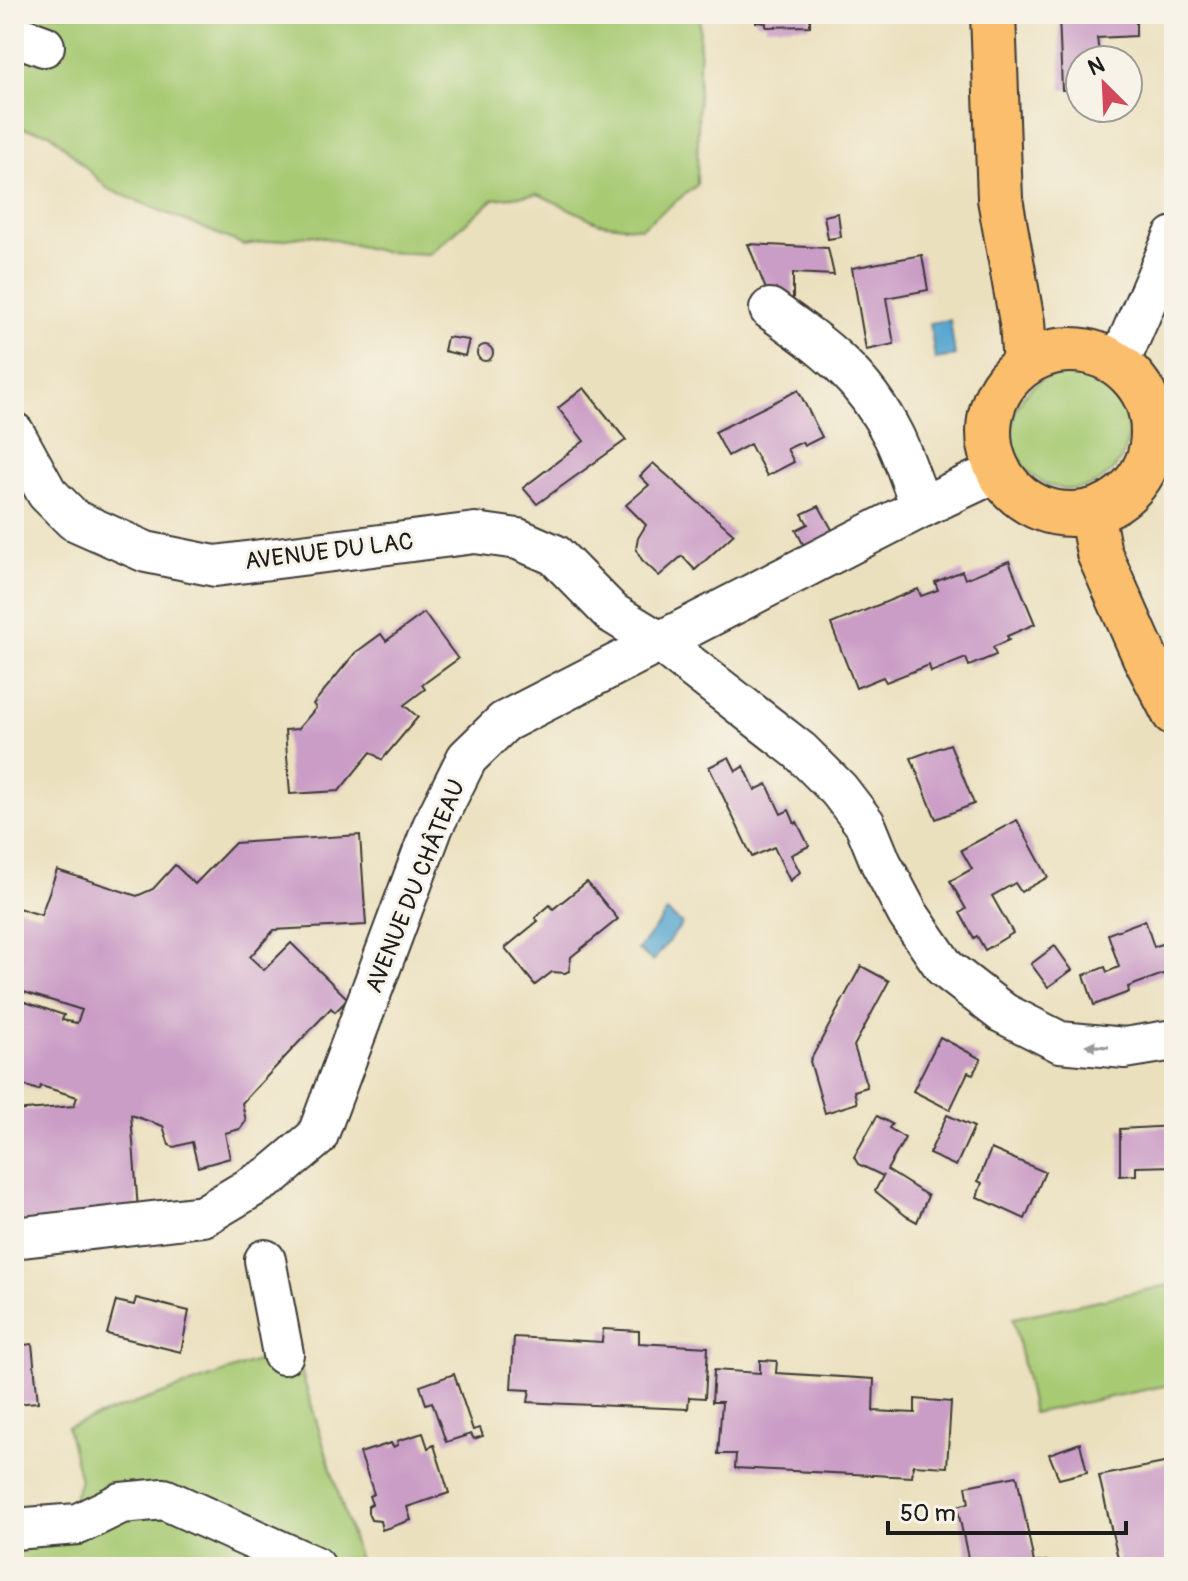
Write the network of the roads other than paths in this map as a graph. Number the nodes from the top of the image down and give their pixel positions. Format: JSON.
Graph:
{"nodes":[{"id":1,"x":993,"y":14,"type":"edge"},
{"id":2,"x":1174,"y":237,"type":"edge"},
{"id":3,"x":770,"y":309,"type":"dead end"},
{"id":4,"x":1025,"y":364,"type":"junction"},
{"id":5,"x":1118,"y":365,"type":"junction"},
{"id":6,"x":14,"y":433,"type":"edge"},
{"id":7,"x":998,"y":471,"type":"junction"},
{"id":8,"x":922,"y":507,"type":"junction"},
{"id":9,"x":1091,"y":512,"type":"junction"},
{"id":10,"x":661,"y":643,"type":"junction"},
{"id":11,"x":1174,"y":713,"type":"edge"},
{"id":12,"x":1174,"y":1040,"type":"edge"},
{"id":13,"x":14,"y":1238,"type":"edge"},
{"id":14,"x":265,"y":1260,"type":"dead end"},
{"id":15,"x":283,"y":1354,"type":"dead end"},
{"id":16,"x":14,"y":1529,"type":"edge"},
{"id":17,"x":315,"y":1567,"type":"edge"}],
"edges":[{"from":1,"to":4,"type":"main road"},
{"from":2,"to":5,"type":"street"},
{"from":3,"to":8,"type":"street"},
{"from":4,"to":5,"type":"main road"},
{"from":4,"to":7,"type":"main road"},
{"from":5,"to":9,"type":"main road"},
{"from":6,"to":10,"type":"street","name":"AVENUE DU LAC"},
{"from":7,"to":8,"type":"street","name":"AVENUE DU CHÂTEAU"},
{"from":7,"to":9,"type":"main road"},
{"from":8,"to":10,"type":"street","name":"AVENUE DU CHÂTEAU"},
{"from":9,"to":11,"type":"main road"},
{"from":12,"to":10,"type":"street","name":"AVENUE DU LAC","one_way":true},
{"from":10,"to":13,"type":"street","name":"AVENUE DU CHÂTEAU"},
{"from":14,"to":15,"type":"street"},
{"from":16,"to":17,"type":"street"}]}
